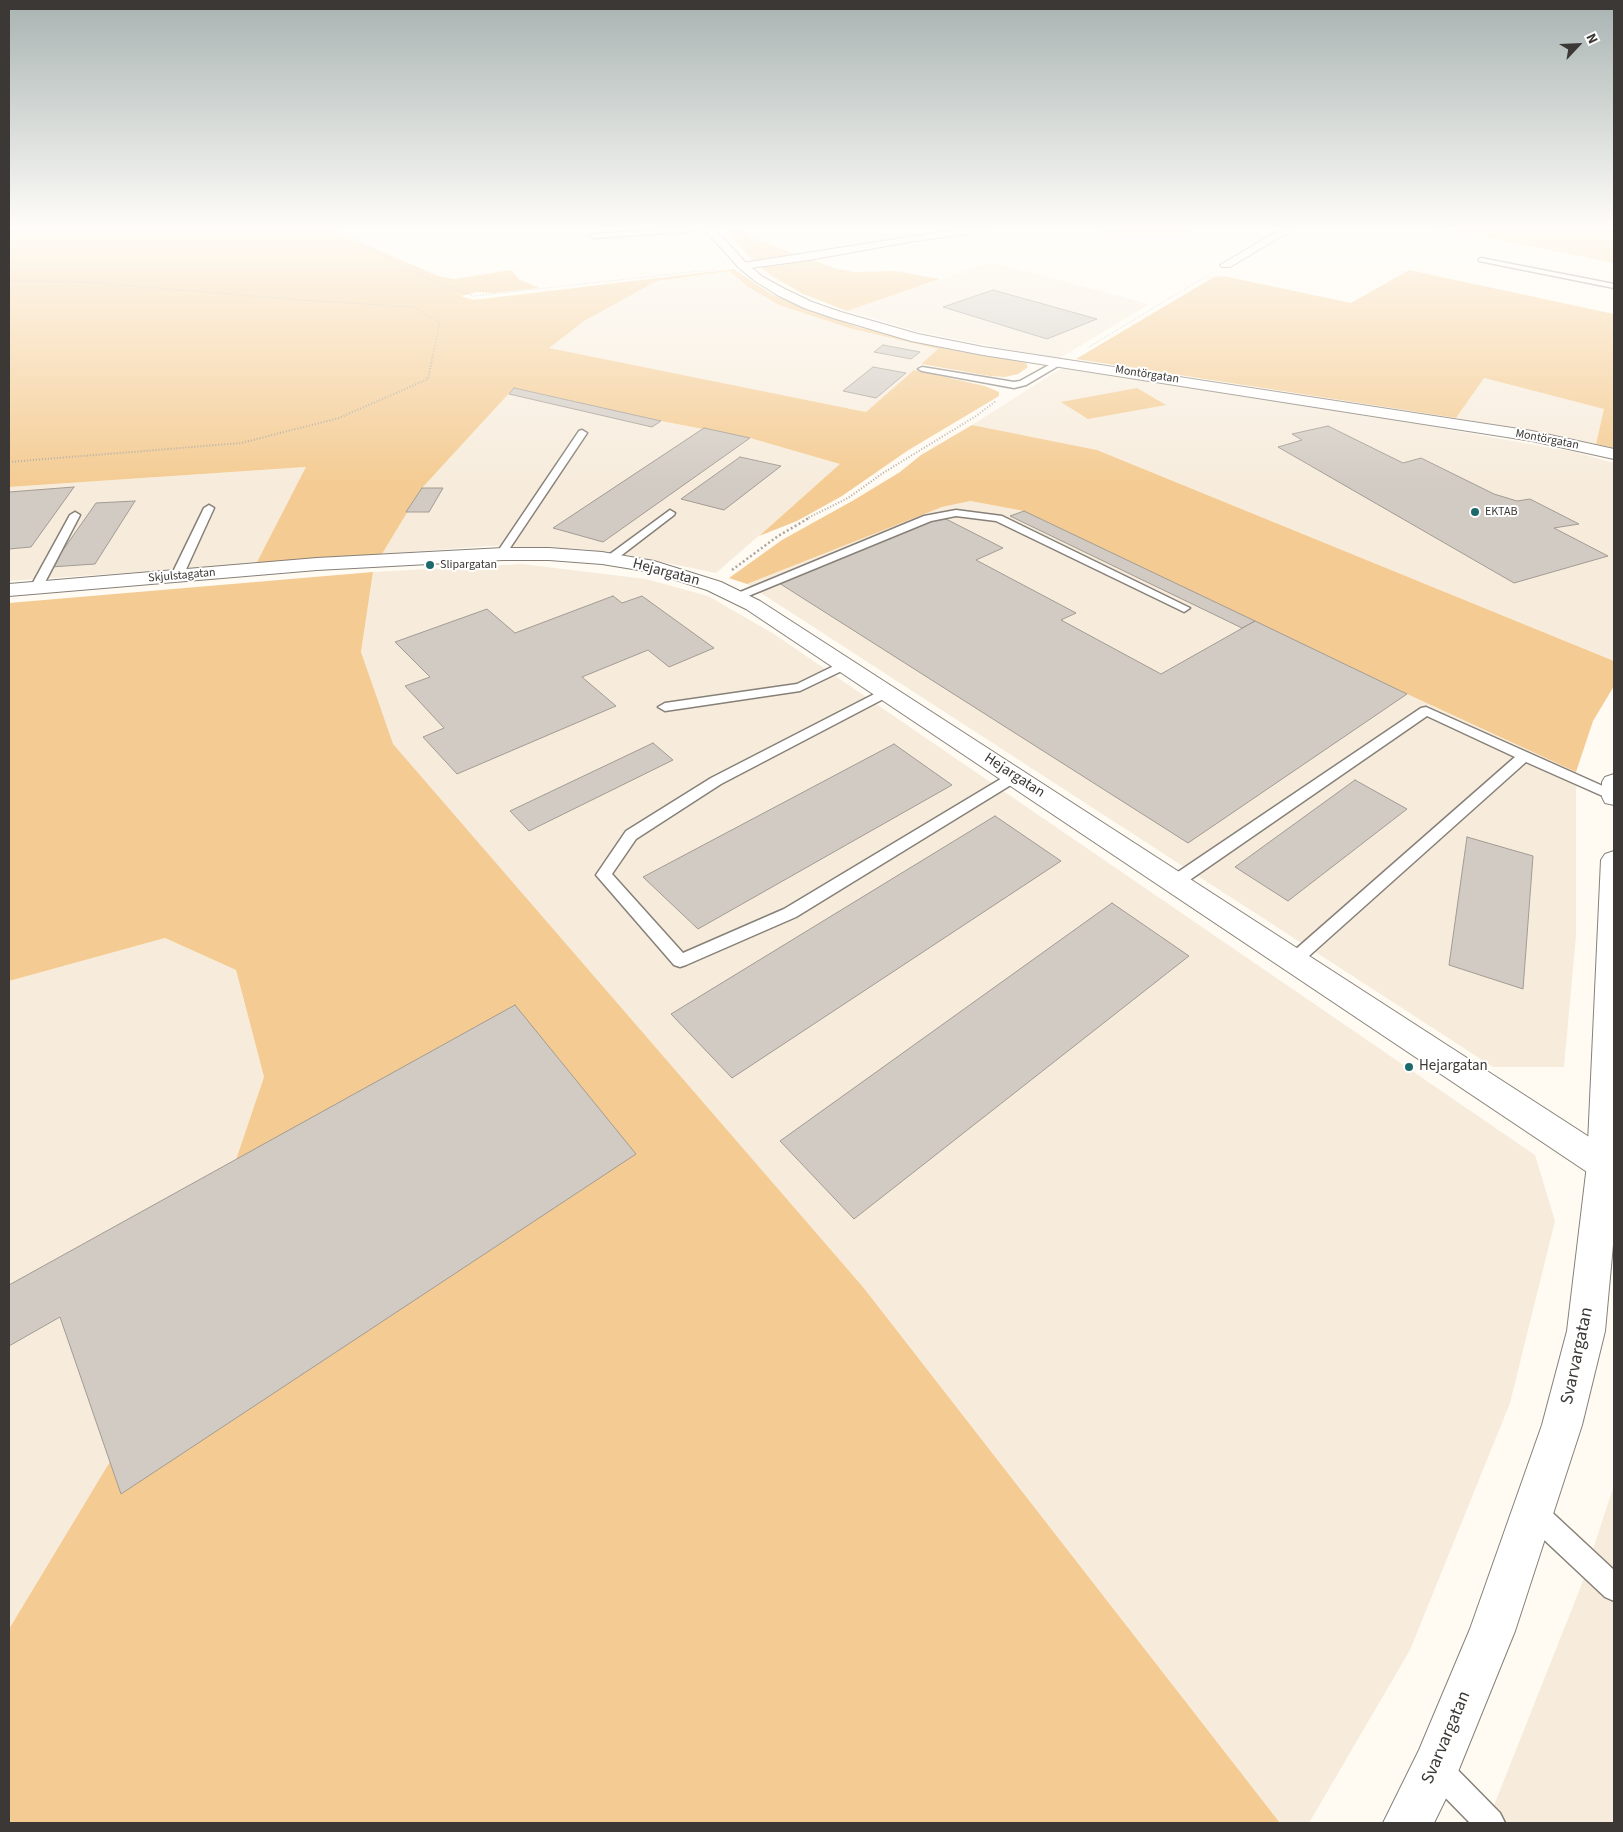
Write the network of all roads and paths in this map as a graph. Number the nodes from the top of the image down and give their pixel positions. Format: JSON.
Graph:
{"nodes":[{"id":1,"x":427,"y":314,"type":"edge"},
{"id":2,"x":833,"y":314,"type":"edge"},
{"id":3,"x":1142,"y":314,"type":"edge"},
{"id":4,"x":1061,"y":362,"type":"junction"},
{"id":5,"x":922,"y":369,"type":"dead end"},
{"id":6,"x":1023,"y":383,"type":"junction"},
{"id":7,"x":582,"y":433,"type":"dead end"},
{"id":8,"x":1614,"y":454,"type":"edge"},
{"id":9,"x":9,"y":462,"type":"edge"},
{"id":10,"x":209,"y":508,"type":"dead end"},
{"id":11,"x":670,"y":513,"type":"dead end"},
{"id":12,"x":75,"y":515,"type":"dead end"},
{"id":13,"x":501,"y":554,"type":"junction"},
{"id":14,"x":610,"y":559,"type":"junction"},
{"id":15,"x":355,"y":562,"type":"joint"},
{"id":16,"x":177,"y":576,"type":"junction"},
{"id":17,"x":711,"y":585,"type":"junction"},
{"id":18,"x":36,"y":588,"type":"junction"},
{"id":19,"x":9,"y":590,"type":"edge"},
{"id":20,"x":737,"y":597,"type":"junction"},
{"id":21,"x":1184,"y":608,"type":"dead end"},
{"id":22,"x":844,"y":665,"type":"junction"},
{"id":23,"x":886,"y":692,"type":"junction"},
{"id":24,"x":665,"y":707,"type":"dead end"},
{"id":25,"x":1524,"y":756,"type":"junction"},
{"id":26,"x":1014,"y":776,"type":"junction"},
{"id":27,"x":1614,"y":782,"type":"edge"},
{"id":28,"x":1614,"y":797,"type":"edge"},
{"id":29,"x":1614,"y":860,"type":"edge"},
{"id":30,"x":1176,"y":882,"type":"junction"},
{"id":31,"x":1294,"y":960,"type":"junction"},
{"id":32,"x":1612,"y":992,"type":"edge"},
{"id":33,"x":1609,"y":1168,"type":"edge"},
{"id":34,"x":1533,"y":1512,"type":"junction"},
{"id":35,"x":1614,"y":1588,"type":"edge"},
{"id":36,"x":1436,"y":1767,"type":"junction"},
{"id":37,"x":1408,"y":1823,"type":"edge"},
{"id":38,"x":1490,"y":1823,"type":"edge"}],
"edges":[{"from":1,"to":9,"type":"path"},
{"from":2,"to":4,"type":"street","name":"Montörgatan"},
{"from":3,"to":4,"type":"path"},
{"from":4,"to":6,"type":"lane"},
{"from":4,"to":8,"type":"street","name":"Montörgatan"},
{"from":5,"to":6,"type":"lane"},
{"from":6,"to":17,"type":"path"},
{"from":7,"to":13,"type":"lane"},
{"from":10,"to":16,"type":"lane"},
{"from":11,"to":14,"type":"lane"},
{"from":12,"to":18,"type":"lane"},
{"from":13,"to":14,"type":"street","name":"Hejargatan"},
{"from":13,"to":15,"type":"street","name":"Hejargatan"},
{"from":14,"to":17,"type":"street","name":"Hejargatan"},
{"from":15,"to":16,"type":"street","name":"Skjulstagatan"},
{"from":16,"to":18,"type":"street","name":"Skjulstagatan"},
{"from":17,"to":20,"type":"street","name":"Hejargatan"},
{"from":18,"to":19,"type":"street","name":"Skjulstagatan"},
{"from":20,"to":21,"type":"lane"},
{"from":20,"to":22,"type":"street","name":"Hejargatan"},
{"from":22,"to":23,"type":"street","name":"Hejargatan"},
{"from":22,"to":24,"type":"lane"},
{"from":23,"to":26,"type":"street","name":"Hejargatan"},
{"from":23,"to":26,"type":"lane"},
{"from":25,"to":28,"type":"lane"},
{"from":25,"to":30,"type":"lane"},
{"from":25,"to":31,"type":"lane"},
{"from":26,"to":30,"type":"street","name":"Hejargatan"},
{"from":27,"to":28,"type":"street"},
{"from":29,"to":32,"type":"street","name":"Svarvargatan"},
{"from":30,"to":31,"type":"street","name":"Hejargatan"},
{"from":31,"to":33,"type":"street","name":"Hejargatan"},
{"from":32,"to":33,"type":"street","name":"Svarvargatan"},
{"from":33,"to":34,"type":"street","name":"Svarvargatan"},
{"from":34,"to":35,"type":"lane"},
{"from":34,"to":36,"type":"street","name":"Svarvargatan"},
{"from":36,"to":37,"type":"street","name":"Svarvargatan"},
{"from":36,"to":38,"type":"lane"}]}
